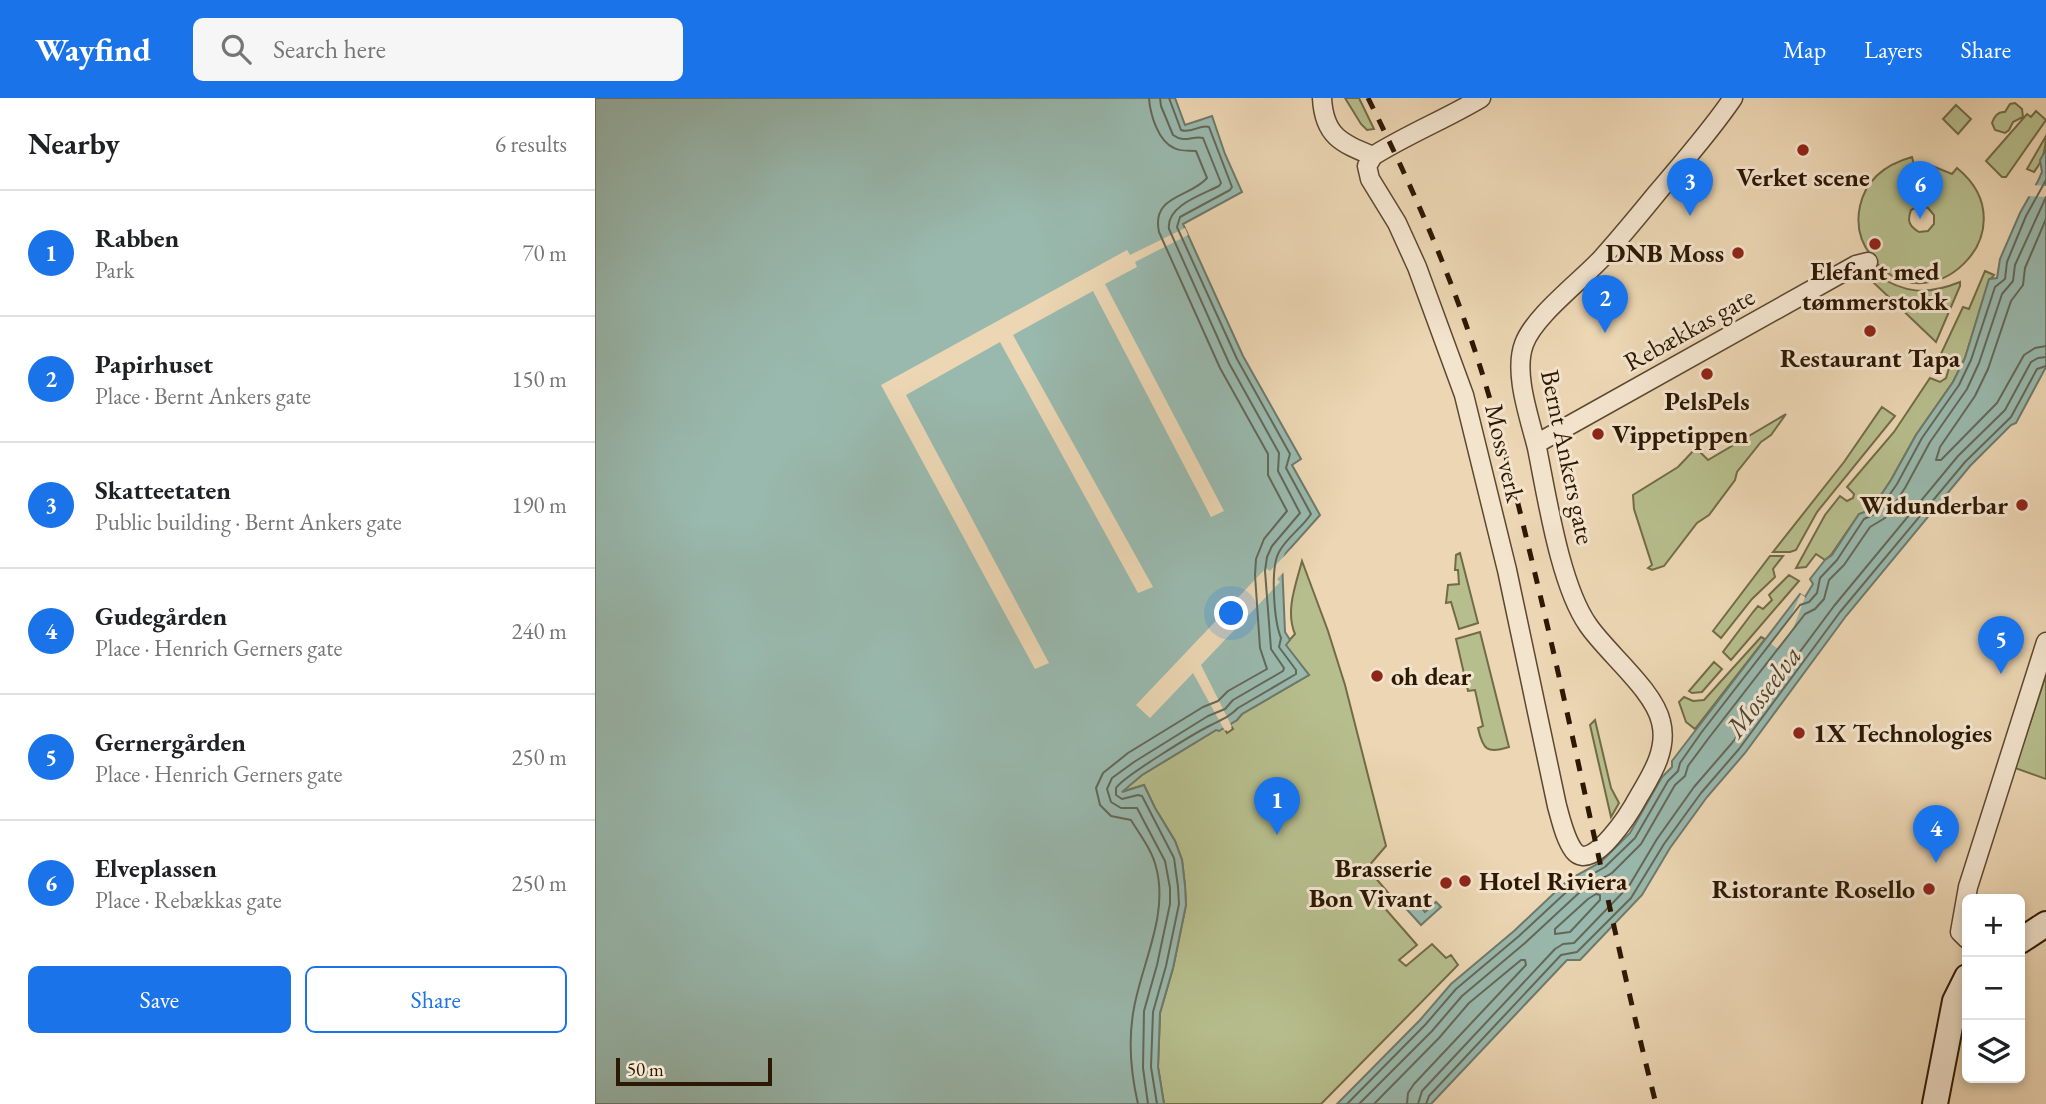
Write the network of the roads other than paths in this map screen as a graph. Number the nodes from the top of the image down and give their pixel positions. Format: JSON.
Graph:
{"nodes":[{"id":1,"x":1322,"y":98,"type":"edge"},
{"id":2,"x":1481,"y":98,"type":"edge"},
{"id":3,"x":1733,"y":98,"type":"edge"},
{"id":4,"x":1373,"y":156,"type":"junction"},
{"id":5,"x":1868,"y":262,"type":"dead end"},
{"id":6,"x":1536,"y":444,"type":"junction"},
{"id":7,"x":2046,"y":642,"type":"edge"},
{"id":8,"x":1661,"y":749,"type":"joint"},
{"id":9,"x":1967,"y":894,"type":"edge"},
{"id":10,"x":2046,"y":924,"type":"edge"},
{"id":11,"x":2025,"y":938,"type":"edge"},
{"id":12,"x":1962,"y":986,"type":"edge"},
{"id":13,"x":1935,"y":1104,"type":"edge"}],
"edges":[{"from":1,"to":4,"type":"street"},
{"from":2,"to":4,"type":"street"},
{"from":3,"to":6,"type":"street","name":"Bernt Ankers gate"},
{"from":4,"to":8,"type":"street","name":"Moss verk"},
{"from":5,"to":6,"type":"street","name":"Rebækkas gate"},
{"from":6,"to":8,"type":"street","name":"Bernt Ankers gate"},
{"from":7,"to":9,"type":"street"},
{"from":10,"to":11,"type":"street"},
{"from":12,"to":13,"type":"street"}]}
